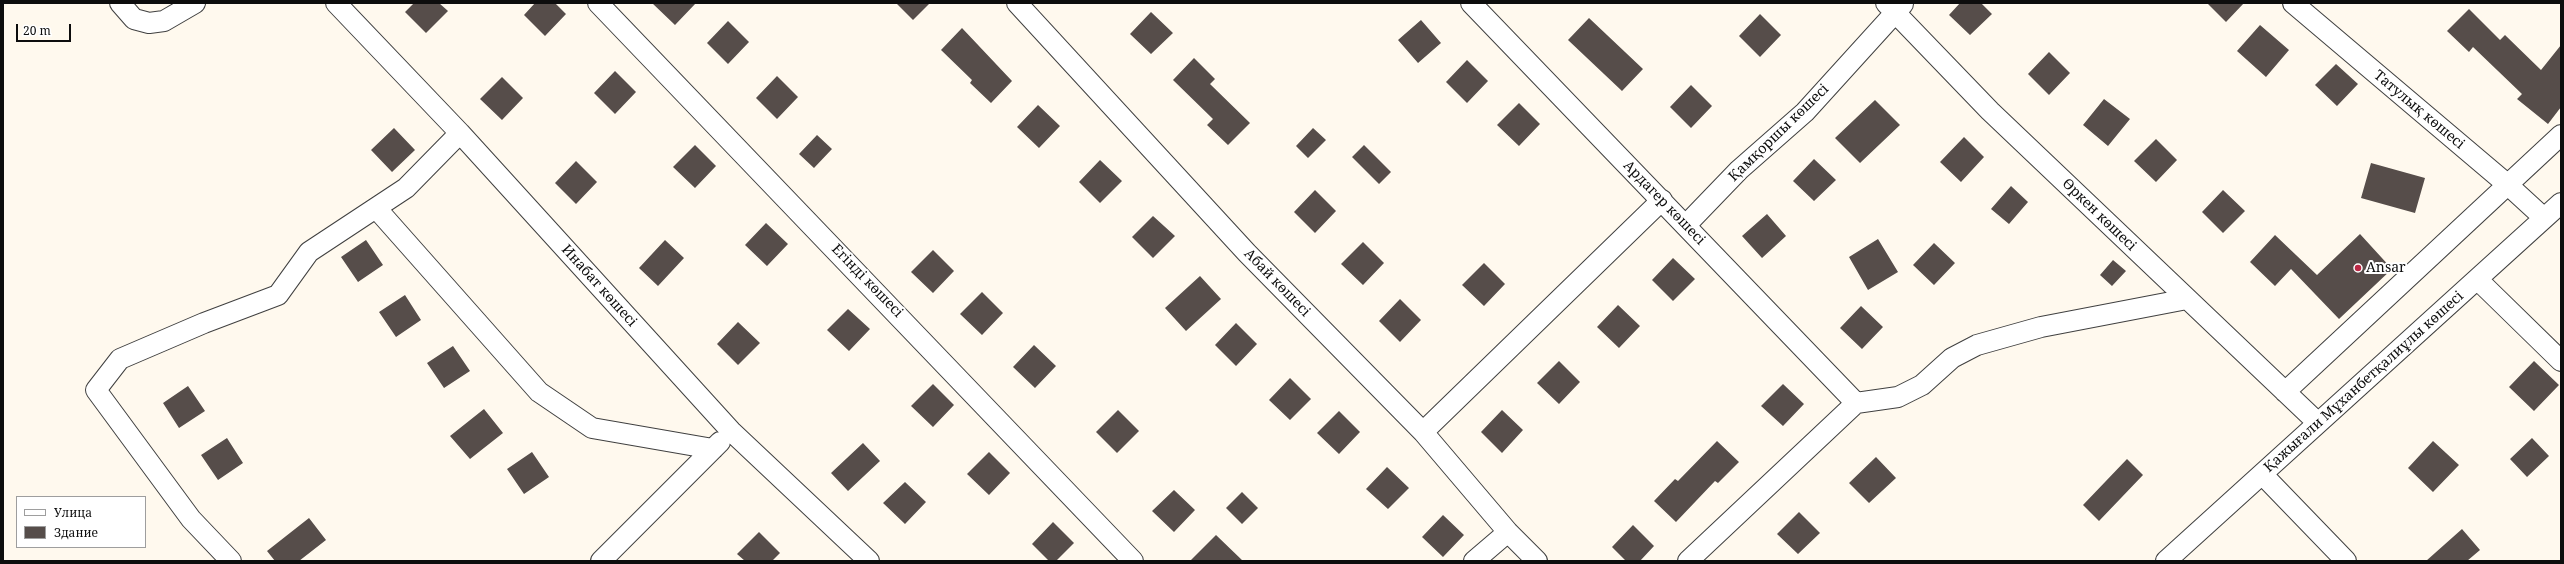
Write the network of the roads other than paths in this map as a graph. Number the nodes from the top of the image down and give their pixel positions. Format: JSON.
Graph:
{"nodes":[{"id":1,"x":120,"y":3,"type":"edge"},
{"id":2,"x":195,"y":3,"type":"edge"},
{"id":3,"x":336,"y":3,"type":"edge"},
{"id":4,"x":598,"y":3,"type":"edge"},
{"id":5,"x":1017,"y":3,"type":"edge"},
{"id":6,"x":1471,"y":3,"type":"edge"},
{"id":7,"x":2293,"y":3,"type":"edge"},
{"id":8,"x":1895,"y":7,"type":"edge"},
{"id":9,"x":460,"y":133,"type":"junction"},
{"id":10,"x":2561,"y":135,"type":"edge"},
{"id":11,"x":2508,"y":185,"type":"junction"},
{"id":12,"x":1662,"y":200,"type":"junction"},
{"id":13,"x":2561,"y":203,"type":"edge"},
{"id":14,"x":376,"y":208,"type":"junction"},
{"id":15,"x":2544,"y":218,"type":"junction"},
{"id":16,"x":1686,"y":225,"type":"junction"},
{"id":17,"x":2477,"y":279,"type":"junction"},
{"id":18,"x":2187,"y":299,"type":"junction"},
{"id":19,"x":2561,"y":361,"type":"edge"},
{"id":20,"x":2285,"y":392,"type":"junction"},
{"id":21,"x":1856,"y":403,"type":"junction"},
{"id":22,"x":2318,"y":423,"type":"junction"},
{"id":23,"x":731,"y":431,"type":"junction"},
{"id":24,"x":1423,"y":432,"type":"junction"},
{"id":25,"x":713,"y":449,"type":"junction"},
{"id":26,"x":2262,"y":474,"type":"junction"},
{"id":27,"x":1508,"y":532,"type":"junction"},
{"id":28,"x":231,"y":561,"type":"edge"},
{"id":29,"x":601,"y":561,"type":"edge"},
{"id":30,"x":869,"y":561,"type":"edge"},
{"id":31,"x":1133,"y":561,"type":"edge"},
{"id":32,"x":1474,"y":561,"type":"edge"},
{"id":33,"x":1537,"y":561,"type":"edge"},
{"id":34,"x":1688,"y":561,"type":"edge"},
{"id":35,"x":2166,"y":561,"type":"edge"},
{"id":36,"x":2346,"y":561,"type":"edge"}],
"edges":[{"from":1,"to":2,"type":"street"},
{"from":3,"to":9,"type":"street","name":"Инабат көшесі"},
{"from":4,"to":31,"type":"street","name":"Егінді көшесі"},
{"from":5,"to":24,"type":"street","name":"Абай көшесі"},
{"from":6,"to":12,"type":"street","name":"Ардагер көшесі"},
{"from":7,"to":11,"type":"street","name":"Татулық көшесі"},
{"from":8,"to":16,"type":"street","name":"Қамқоршы көшесі"},
{"from":8,"to":18,"type":"street","name":"Өркен көшесі"},
{"from":9,"to":14,"type":"street"},
{"from":9,"to":23,"type":"street","name":"Инабат көшесі"},
{"from":10,"to":11,"type":"street"},
{"from":11,"to":15,"type":"street","name":"Татулық көшесі"},
{"from":11,"to":20,"type":"street"},
{"from":12,"to":16,"type":"street","name":"Ардагер көшесі"},
{"from":12,"to":24,"type":"street"},
{"from":13,"to":15,"type":"street","name":"Қажығали Мұханбетқалиұлы көшесі"},
{"from":14,"to":25,"type":"street"},
{"from":14,"to":28,"type":"street"},
{"from":15,"to":17,"type":"street","name":"Қажығали Мұханбетқалиұлы көшесі"},
{"from":16,"to":21,"type":"street","name":"Ардагер көшесі"},
{"from":17,"to":19,"type":"street"},
{"from":17,"to":22,"type":"street","name":"Қажығали Мұханбетқалиұлы көшесі"},
{"from":18,"to":20,"type":"street","name":"Өркен көшесі"},
{"from":18,"to":21,"type":"street"},
{"from":20,"to":22,"type":"street","name":"Өркен көшесі"},
{"from":21,"to":34,"type":"street"},
{"from":22,"to":26,"type":"street","name":"Қажығали Мұханбетқалиұлы көшесі"},
{"from":23,"to":25,"type":"street"},
{"from":23,"to":30,"type":"street","name":"Инабат көшесі"},
{"from":24,"to":27,"type":"street","name":"Абай көшесі"},
{"from":25,"to":29,"type":"street"},
{"from":26,"to":35,"type":"street","name":"Қажығали Мұханбетқалиұлы көшесі"},
{"from":26,"to":36,"type":"street"},
{"from":27,"to":32,"type":"street"},
{"from":27,"to":33,"type":"street","name":"Абай көшесі"}]}
